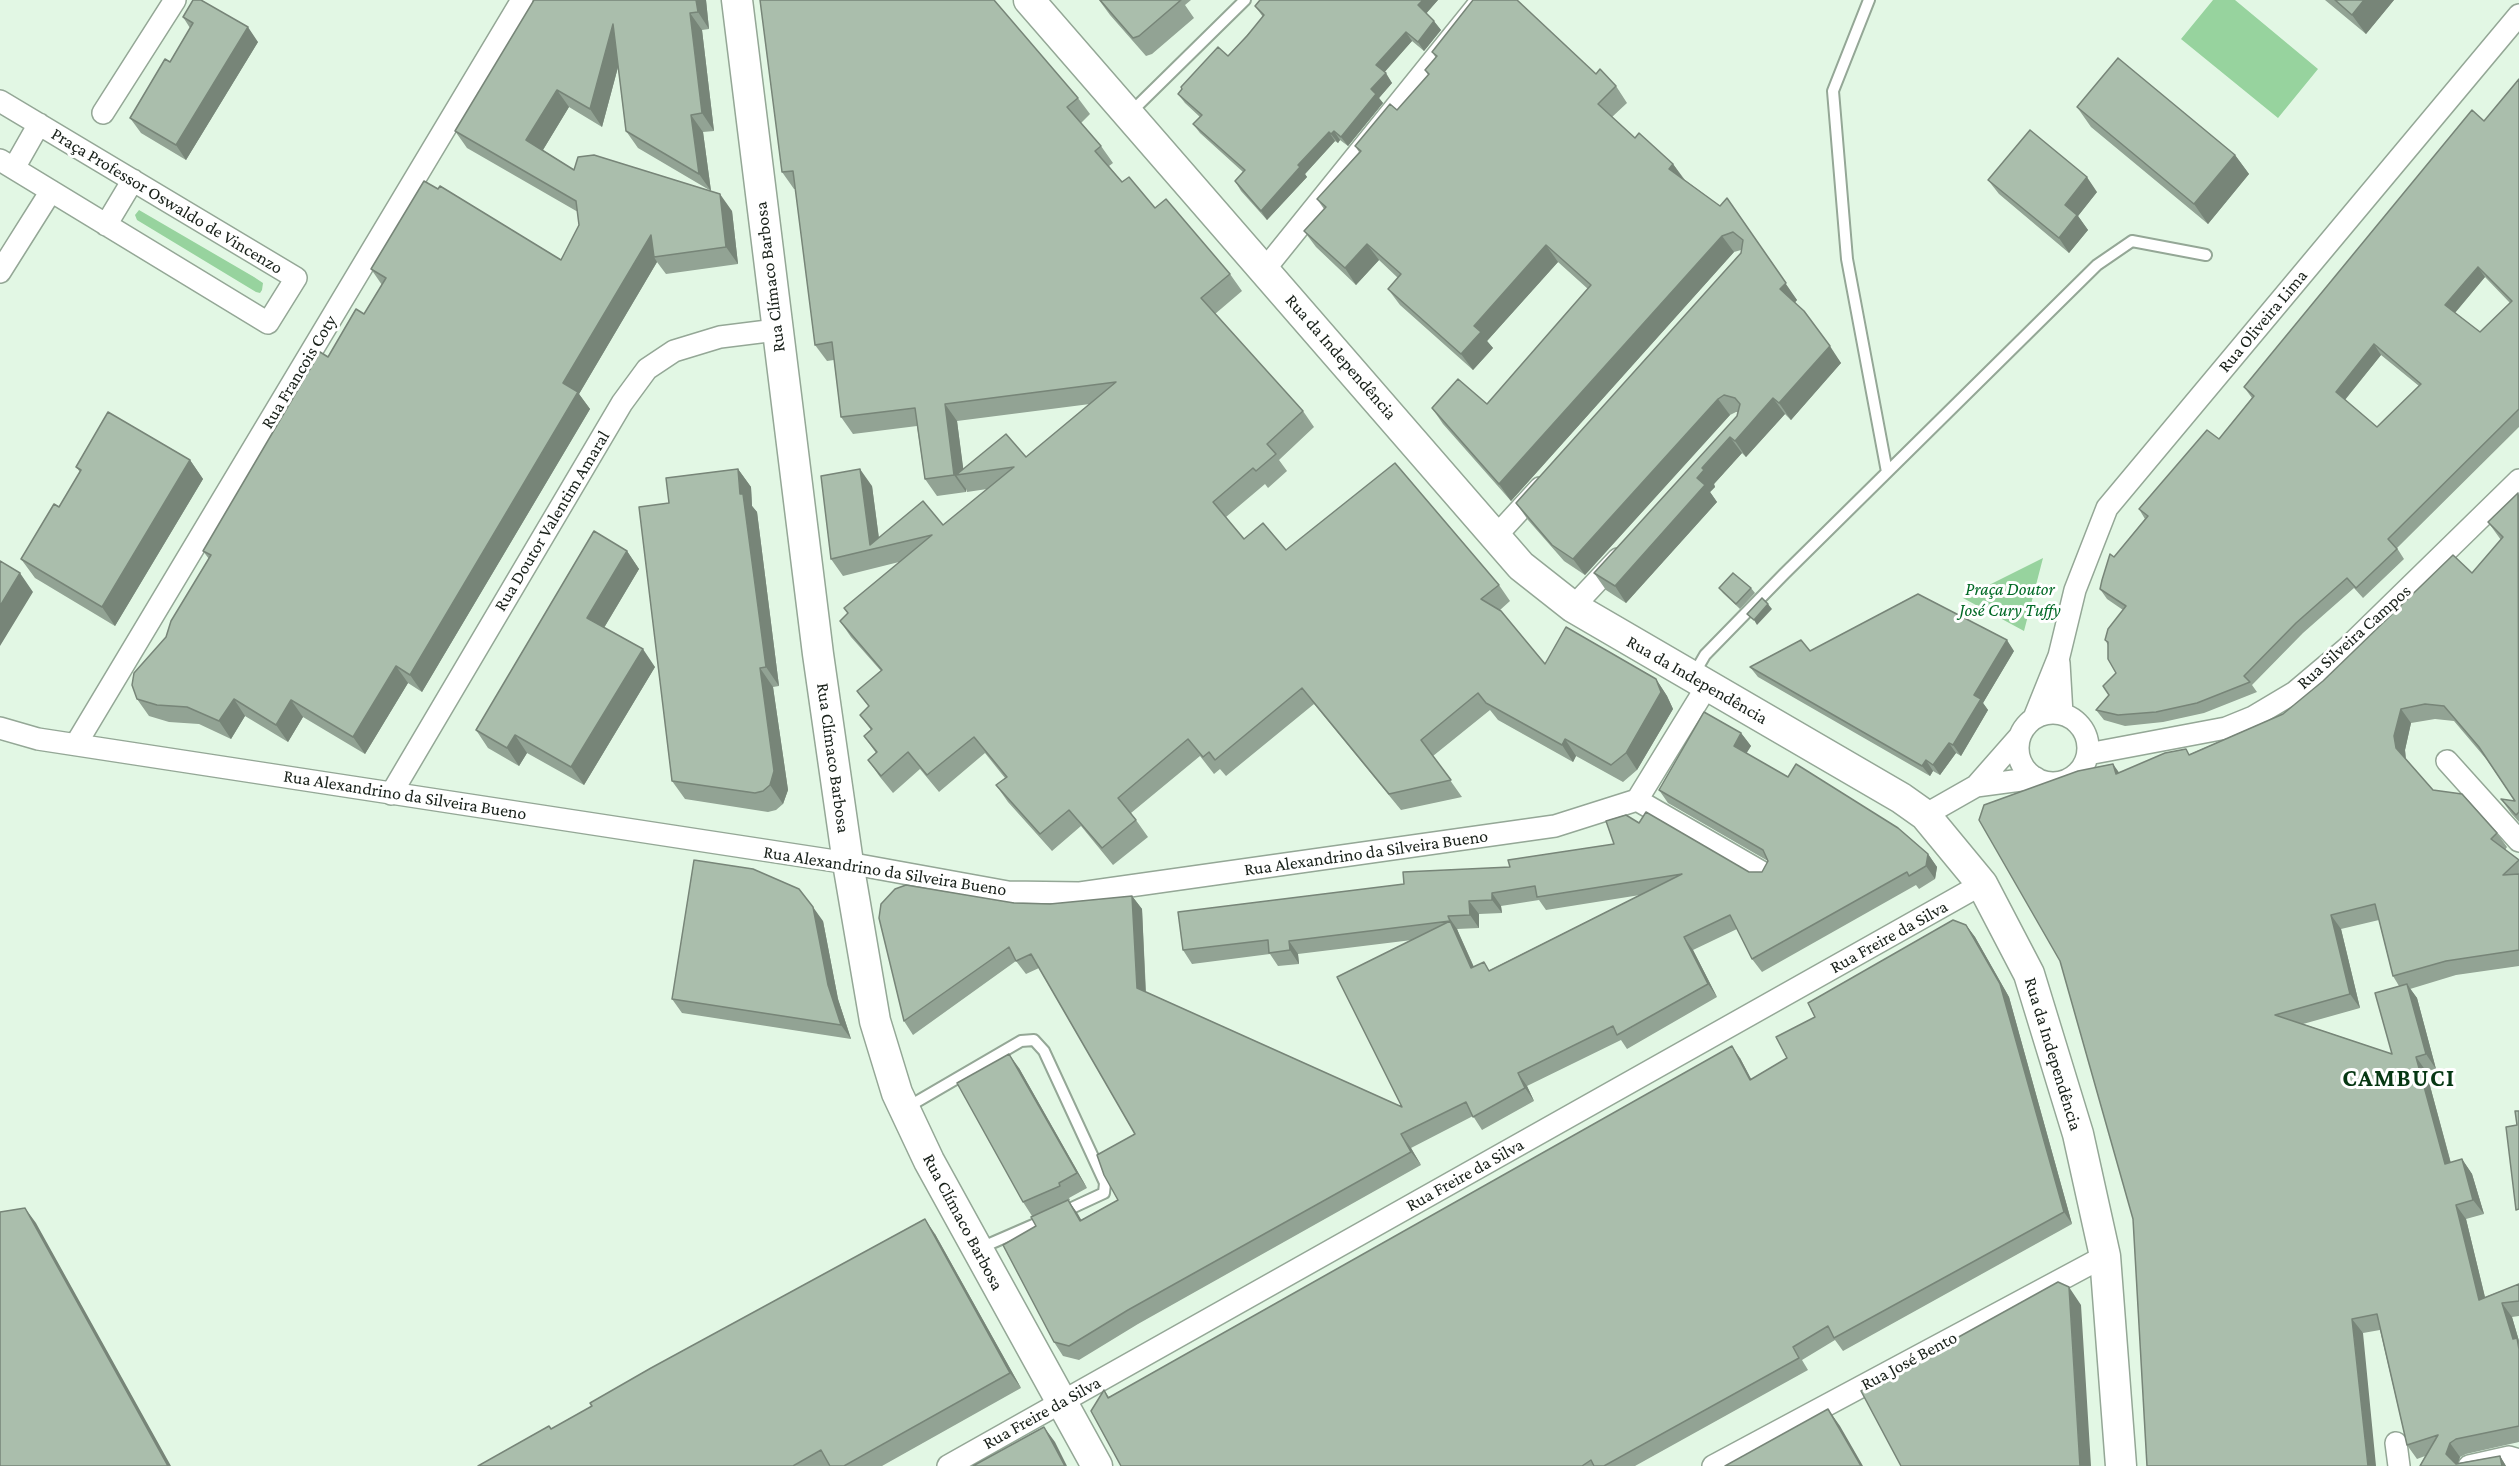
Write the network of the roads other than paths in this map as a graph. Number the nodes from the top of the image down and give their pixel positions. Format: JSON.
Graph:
{"nodes":[{"id":1,"x":175,"y":0,"type":"edge"},
{"id":2,"x":522,"y":0,"type":"edge"},
{"id":3,"x":737,"y":0,"type":"edge"},
{"id":4,"x":1029,"y":0,"type":"edge"},
{"id":5,"x":1245,"y":0,"type":"edge"},
{"id":6,"x":1482,"y":0,"type":"edge"},
{"id":7,"x":1869,"y":0,"type":"edge"},
{"id":8,"x":2519,"y":15,"type":"edge"},
{"id":9,"x":0,"y":101,"type":"edge"},
{"id":10,"x":103,"y":113,"type":"dead end"},
{"id":11,"x":1129,"y":114,"type":"junction"},
{"id":12,"x":39,"y":124,"type":"junction"},
{"id":13,"x":7,"y":164,"type":"edge"},
{"id":14,"x":133,"y":180,"type":"junction"},
{"id":15,"x":51,"y":191,"type":"junction"},
{"id":16,"x":106,"y":225,"type":"junction"},
{"id":17,"x":2206,"y":255,"type":"dead end"},
{"id":18,"x":1264,"y":268,"type":"junction"},
{"id":19,"x":0,"y":272,"type":"edge"},
{"id":20,"x":776,"y":330,"type":"junction"},
{"id":21,"x":1557,"y":469,"type":"edge"},
{"id":22,"x":1887,"y":472,"type":"junction"},
{"id":23,"x":2519,"y":480,"type":"edge"},
{"id":24,"x":1496,"y":536,"type":"junction"},
{"id":25,"x":1632,"y":543,"type":"edge"},
{"id":26,"x":1573,"y":607,"type":"junction"},
{"id":27,"x":2059,"y":656,"type":"junction"},
{"id":28,"x":1699,"y":682,"type":"junction"},
{"id":29,"x":2062,"y":714,"type":"junction"},
{"id":30,"x":2034,"y":718,"type":"junction"},
{"id":31,"x":0,"y":728,"type":"edge"},
{"id":32,"x":2020,"y":736,"type":"junction"},
{"id":33,"x":76,"y":744,"type":"junction"},
{"id":34,"x":2088,"y":754,"type":"junction"},
{"id":35,"x":2447,"y":761,"type":"dead end"},
{"id":36,"x":2036,"y":778,"type":"junction"},
{"id":37,"x":1976,"y":786,"type":"junction"},
{"id":38,"x":391,"y":794,"type":"junction"},
{"id":39,"x":1637,"y":800,"type":"junction"},
{"id":40,"x":1925,"y":815,"type":"junction"},
{"id":41,"x":2519,"y":841,"type":"edge"},
{"id":42,"x":848,"y":863,"type":"junction"},
{"id":43,"x":1765,"y":874,"type":"edge"},
{"id":44,"x":1982,"y":884,"type":"junction"},
{"id":45,"x":904,"y":1109,"type":"junction"},
{"id":46,"x":978,"y":1249,"type":"junction"},
{"id":47,"x":2105,"y":1256,"type":"junction"},
{"id":48,"x":1061,"y":1402,"type":"junction"},
{"id":49,"x":2396,"y":1443,"type":"dead end"},
{"id":50,"x":2519,"y":1460,"type":"edge"},
{"id":51,"x":948,"y":1466,"type":"edge"},
{"id":52,"x":1097,"y":1466,"type":"edge"},
{"id":53,"x":1713,"y":1466,"type":"edge"},
{"id":54,"x":2121,"y":1466,"type":"edge"},
{"id":55,"x":2399,"y":1466,"type":"edge"},
{"id":56,"x":2469,"y":1466,"type":"edge"}],
"edges":[{"from":1,"to":10,"type":"street"},
{"from":2,"to":33,"type":"street","name":"Rua Francois Coty"},
{"from":3,"to":20,"type":"main road","name":"Rua Clímaco Barbosa"},
{"from":4,"to":11,"type":"main road","name":"Rua da Independência"},
{"from":5,"to":11,"type":"lane"},
{"from":6,"to":18,"type":"street"},
{"from":7,"to":22,"type":"lane"},
{"from":8,"to":27,"type":"street","name":"Rua Oliveira Lima"},
{"from":9,"to":12,"type":"street","name":"Praça Professor Oswaldo de Vincenzo"},
{"from":11,"to":18,"type":"main road","name":"Rua da Independência"},
{"from":12,"to":13,"type":"street"},
{"from":12,"to":14,"type":"street","name":"Praça Professor Oswaldo de Vincenzo"},
{"from":13,"to":15,"type":"street","name":"Praça Professor Oswaldo de Vincenzo"},
{"from":14,"to":16,"type":"street"},
{"from":14,"to":16,"type":"street","name":"Praça Professor Oswaldo de Vincenzo"},
{"from":15,"to":16,"type":"street","name":"Praça Professor Oswaldo de Vincenzo"},
{"from":15,"to":19,"type":"street"},
{"from":17,"to":22,"type":"lane"},
{"from":18,"to":24,"type":"main road","name":"Rua da Independência"},
{"from":20,"to":38,"type":"street","name":"Rua Doutor Valentim Amaral"},
{"from":20,"to":42,"type":"main road","name":"Rua Clímaco Barbosa"},
{"from":21,"to":24,"type":"street"},
{"from":22,"to":28,"type":"lane"},
{"from":23,"to":34,"type":"street","name":"Rua Silveira Campos"},
{"from":24,"to":26,"type":"main road","name":"Rua da Independência"},
{"from":25,"to":26,"type":"street"},
{"from":26,"to":28,"type":"main road","name":"Rua da Independência"},
{"from":27,"to":29,"type":"street","name":"Rua Oliveira Lima"},
{"from":27,"to":30,"type":"street","name":"Rua Oliveira Lima"},
{"from":28,"to":39,"type":"street"},
{"from":28,"to":40,"type":"main road","name":"Rua da Independência"},
{"from":29,"to":30,"type":"street"},
{"from":29,"to":34,"type":"street"},
{"from":30,"to":32,"type":"street"},
{"from":31,"to":33,"type":"street","name":"Rua Alexandrino da Silveira Bueno"},
{"from":32,"to":36,"type":"street"},
{"from":32,"to":37,"type":"street"},
{"from":33,"to":38,"type":"street","name":"Rua Alexandrino da Silveira Bueno"},
{"from":34,"to":36,"type":"street"},
{"from":35,"to":41,"type":"street"},
{"from":36,"to":37,"type":"street"},
{"from":37,"to":40,"type":"street"},
{"from":38,"to":42,"type":"street","name":"Rua Alexandrino da Silveira Bueno"},
{"from":39,"to":42,"type":"street","name":"Rua Alexandrino da Silveira Bueno"},
{"from":39,"to":43,"type":"street"},
{"from":40,"to":44,"type":"main road","name":"Rua da Independência"},
{"from":42,"to":45,"type":"main road","name":"Rua Clímaco Barbosa"},
{"from":44,"to":47,"type":"main road","name":"Rua da Independência"},
{"from":44,"to":48,"type":"street","name":"Rua Freire da Silva"},
{"from":45,"to":46,"type":"main road","name":"Rua Clímaco Barbosa"},
{"from":45,"to":46,"type":"lane"},
{"from":46,"to":48,"type":"main road","name":"Rua Clímaco Barbosa"},
{"from":47,"to":53,"type":"street","name":"Rua José Bento"},
{"from":47,"to":54,"type":"main road","name":"Rua da Independência"},
{"from":48,"to":51,"type":"street","name":"Rua Freire da Silva"},
{"from":48,"to":52,"type":"main road","name":"Rua Clímaco Barbosa"},
{"from":49,"to":55,"type":"street"},
{"from":50,"to":56,"type":"street"}]}
